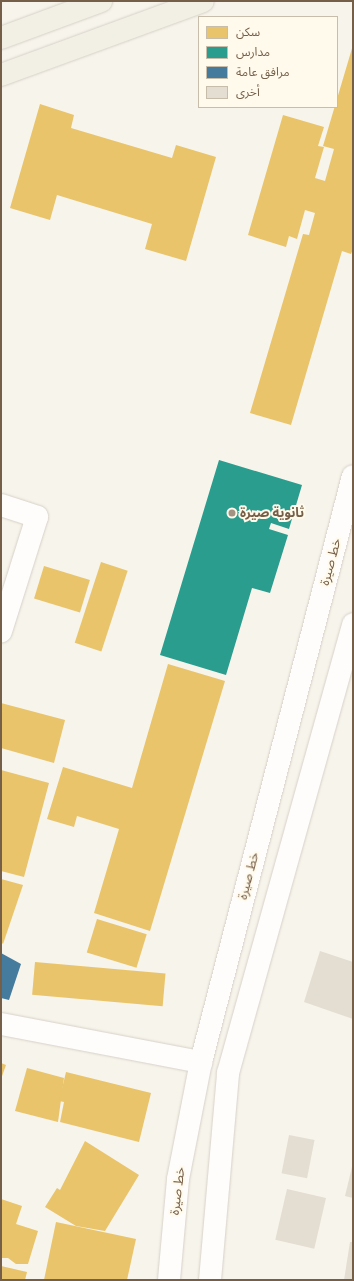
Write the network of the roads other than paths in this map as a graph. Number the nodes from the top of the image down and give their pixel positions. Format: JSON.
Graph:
{"nodes":[{"id":1,"x":101,"y":1,"type":"edge"},
{"id":2,"x":203,"y":1,"type":"edge"},
{"id":3,"x":1,"y":38,"type":"edge"},
{"id":4,"x":1,"y":75,"type":"edge"},
{"id":5,"x":353,"y":476,"type":"edge"},
{"id":6,"x":1,"y":504,"type":"edge"},
{"id":7,"x":353,"y":624,"type":"edge"},
{"id":8,"x":1,"y":631,"type":"edge"},
{"id":9,"x":1,"y":1024,"type":"edge"},
{"id":10,"x":201,"y":1062,"type":"junction"},
{"id":11,"x":228,"y":1073,"type":"junction"},
{"id":12,"x":169,"y":1280,"type":"edge"},
{"id":13,"x":210,"y":1280,"type":"edge"}],
"edges":[{"from":1,"to":3,"type":"main road"},
{"from":2,"to":4,"type":"main road"},
{"from":5,"to":10,"type":"street","name":"خط صيرة"},
{"from":6,"to":8,"type":"street"},
{"from":7,"to":11,"type":"street"},
{"from":9,"to":10,"type":"street"},
{"from":10,"to":11,"type":"street"},
{"from":10,"to":12,"type":"street","name":"خط صيرة"},
{"from":11,"to":13,"type":"street"}]}
